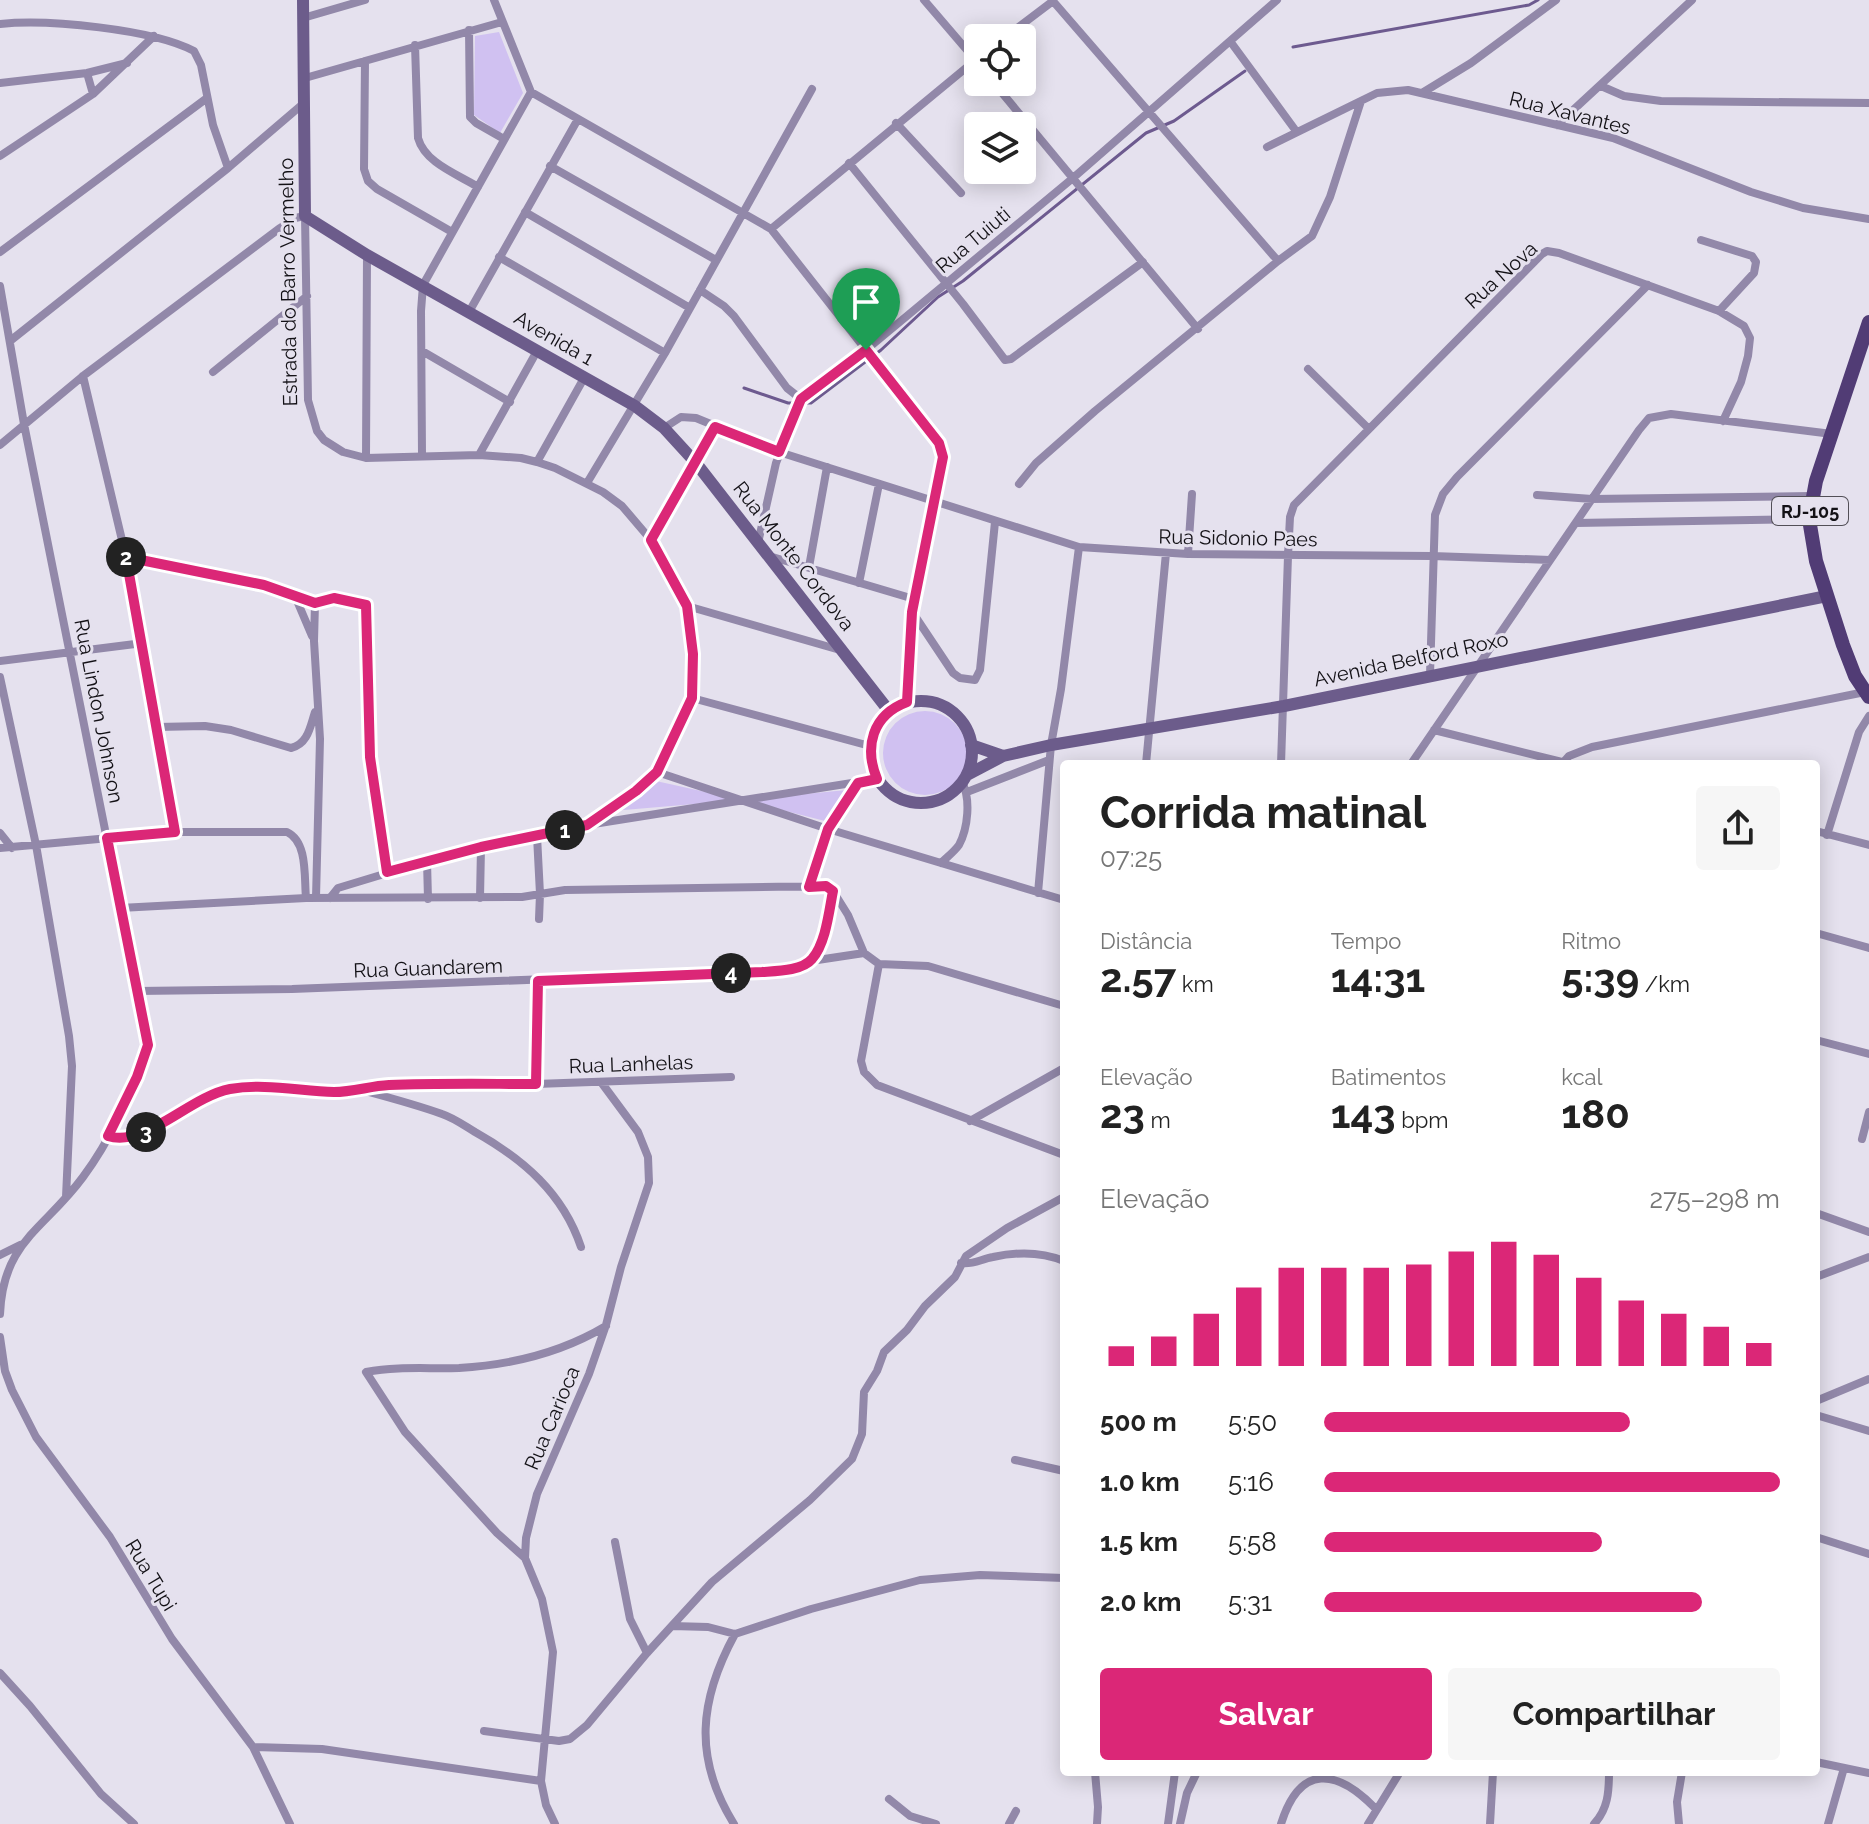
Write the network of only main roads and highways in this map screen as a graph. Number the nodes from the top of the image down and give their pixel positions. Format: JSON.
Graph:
{"nodes":[{"id":1,"x":1869,"y":324,"type":"edge"},
{"id":2,"x":1868,"y":694,"type":"edge"}],
"edges":[{"from":1,"to":2,"type":"main road","number":"RJ-105"}]}
